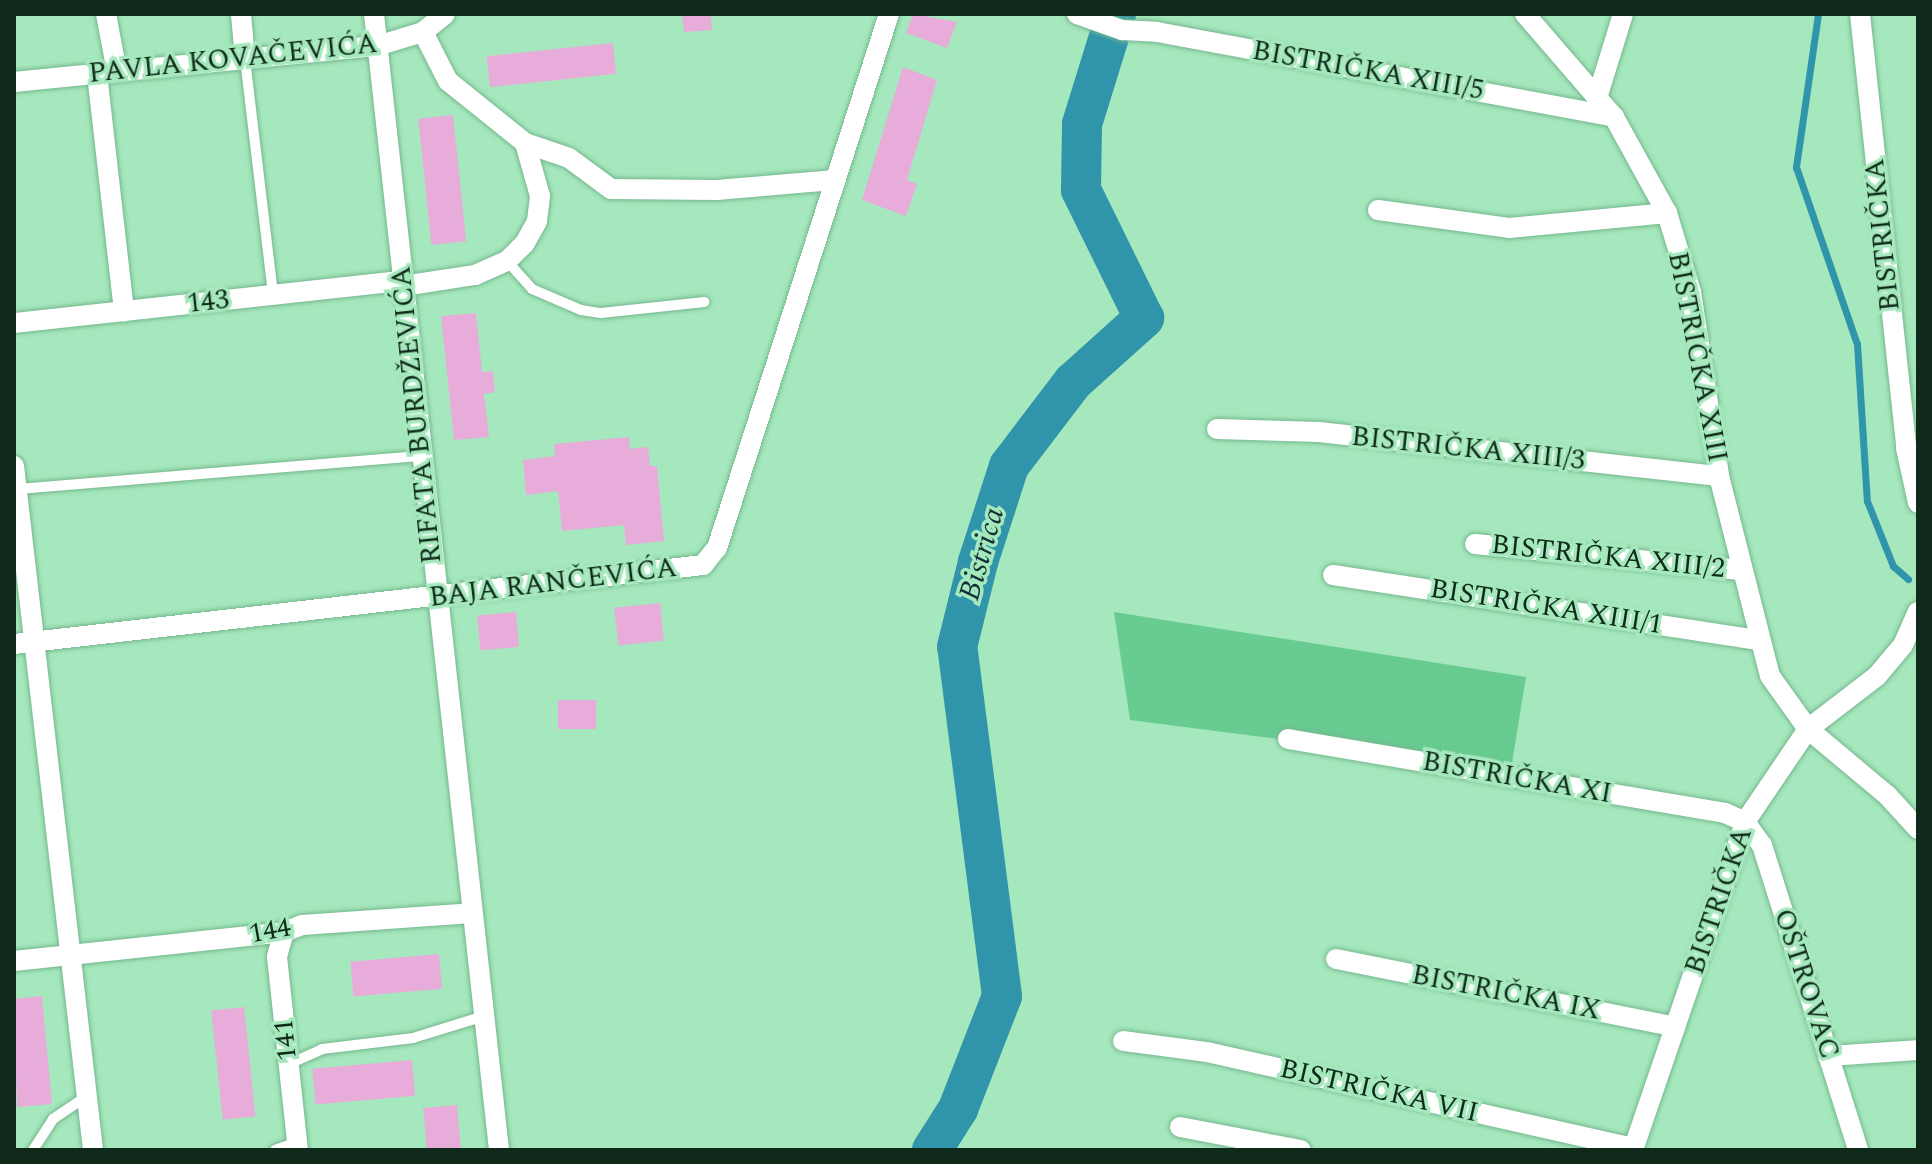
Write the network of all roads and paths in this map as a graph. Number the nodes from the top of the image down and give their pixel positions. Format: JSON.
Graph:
{"nodes":[{"id":1,"x":106,"y":14,"type":"edge"},
{"id":2,"x":241,"y":14,"type":"edge"},
{"id":3,"x":374,"y":14,"type":"edge"},
{"id":4,"x":445,"y":14,"type":"edge"},
{"id":5,"x":889,"y":14,"type":"edge"},
{"id":6,"x":1141,"y":14,"type":"edge"},
{"id":7,"x":1525,"y":14,"type":"edge"},
{"id":8,"x":1623,"y":14,"type":"edge"},
{"id":9,"x":1860,"y":14,"type":"edge"},
{"id":10,"x":1083,"y":18,"type":"edge"},
{"id":11,"x":1122,"y":30,"type":"junction"},
{"id":12,"x":423,"y":32,"type":"junction"},
{"id":13,"x":377,"y":46,"type":"junction"},
{"id":14,"x":245,"y":59,"type":"junction"},
{"id":15,"x":107,"y":73,"type":"junction"},
{"id":16,"x":14,"y":82,"type":"edge"},
{"id":17,"x":1597,"y":98,"type":"junction"},
{"id":18,"x":1614,"y":117,"type":"junction"},
{"id":19,"x":525,"y":143,"type":"junction"},
{"id":20,"x":833,"y":180,"type":"junction"},
{"id":21,"x":1378,"y":210,"type":"dead end"},
{"id":22,"x":1667,"y":213,"type":"junction"},
{"id":23,"x":507,"y":261,"type":"junction"},
{"id":24,"x":403,"y":284,"type":"junction"},
{"id":25,"x":273,"y":295,"type":"junction"},
{"id":26,"x":704,"y":302,"type":"dead end"},
{"id":27,"x":124,"y":311,"type":"junction"},
{"id":28,"x":14,"y":323,"type":"edge"},
{"id":29,"x":1217,"y":429,"type":"dead end"},
{"id":30,"x":421,"y":456,"type":"junction"},
{"id":31,"x":14,"y":466,"type":"edge"},
{"id":32,"x":1719,"y":476,"type":"junction"},
{"id":33,"x":17,"y":489,"type":"junction"},
{"id":34,"x":1918,"y":503,"type":"edge"},
{"id":35,"x":1475,"y":544,"type":"dead end"},
{"id":36,"x":1741,"y":570,"type":"junction"},
{"id":37,"x":1333,"y":575,"type":"dead end"},
{"id":38,"x":436,"y":598,"type":"junction"},
{"id":39,"x":1918,"y":612,"type":"edge"},
{"id":40,"x":1760,"y":640,"type":"junction"},
{"id":41,"x":24,"y":643,"type":"edge"},
{"id":42,"x":1808,"y":729,"type":"junction"},
{"id":43,"x":1288,"y":739,"type":"dead end"},
{"id":44,"x":1745,"y":822,"type":"junction"},
{"id":45,"x":1918,"y":829,"type":"edge"},
{"id":46,"x":472,"y":913,"type":"junction"},
{"id":47,"x":284,"y":932,"type":"junction"},
{"id":48,"x":68,"y":955,"type":"junction"},
{"id":49,"x":1336,"y":959,"type":"dead end"},
{"id":50,"x":14,"y":961,"type":"edge"},
{"id":51,"x":484,"y":1016,"type":"junction"},
{"id":52,"x":1675,"y":1027,"type":"junction"},
{"id":53,"x":1123,"y":1041,"type":"dead end"},
{"id":54,"x":1918,"y":1050,"type":"edge"},
{"id":55,"x":1828,"y":1056,"type":"junction"},
{"id":56,"x":289,"y":1064,"type":"junction"},
{"id":57,"x":86,"y":1097,"type":"junction"},
{"id":58,"x":1180,"y":1127,"type":"dead end"},
{"id":59,"x":297,"y":1146,"type":"edge"},
{"id":60,"x":1633,"y":1149,"type":"edge"},
{"id":61,"x":33,"y":1150,"type":"edge"},
{"id":62,"x":93,"y":1150,"type":"edge"},
{"id":63,"x":275,"y":1150,"type":"edge"},
{"id":64,"x":499,"y":1150,"type":"edge"},
{"id":65,"x":1301,"y":1150,"type":"edge"},
{"id":66,"x":1858,"y":1150,"type":"edge"}],
"edges":[{"from":1,"to":15,"type":"street"},
{"from":2,"to":14,"type":"street"},
{"from":3,"to":13,"type":"street","name":"RIFATA BURDŽEVIĆA"},
{"from":4,"to":12,"type":"street","name":"PAVLA KOVAČEVIĆA"},
{"from":5,"to":20,"type":"street","name":"BAJA RANČEVIĆA"},
{"from":6,"to":11,"type":"street"},
{"from":7,"to":17,"type":"street","name":"BISTRIČKA XIII"},
{"from":8,"to":17,"type":"street"},
{"from":9,"to":34,"type":"street","name":"BISTRIČKA"},
{"from":10,"to":11,"type":"street","name":"BISTRIČKA XIII/5"},
{"from":11,"to":18,"type":"street","name":"BISTRIČKA XIII/5"},
{"from":12,"to":13,"type":"street","name":"PAVLA KOVAČEVIĆA"},
{"from":12,"to":19,"type":"street"},
{"from":13,"to":14,"type":"street","name":"PAVLA KOVAČEVIĆA"},
{"from":13,"to":24,"type":"street","name":"RIFATA BURDŽEVIĆA"},
{"from":14,"to":15,"type":"street","name":"PAVLA KOVAČEVIĆA"},
{"from":14,"to":25,"type":"lane"},
{"from":15,"to":16,"type":"street","name":"PAVLA KOVAČEVIĆA"},
{"from":15,"to":27,"type":"street"},
{"from":17,"to":18,"type":"street","name":"BISTRIČKA XIII"},
{"from":18,"to":22,"type":"street","name":"BISTRIČKA XIII"},
{"from":19,"to":20,"type":"street"},
{"from":19,"to":23,"type":"street"},
{"from":20,"to":38,"type":"street","name":"BAJA RANČEVIĆA"},
{"from":21,"to":22,"type":"street"},
{"from":22,"to":32,"type":"street","name":"BISTRIČKA XIII"},
{"from":23,"to":24,"type":"street","name":"143"},
{"from":23,"to":26,"type":"lane"},
{"from":24,"to":25,"type":"street","name":"143"},
{"from":24,"to":30,"type":"street","name":"RIFATA BURDŽEVIĆA"},
{"from":25,"to":27,"type":"street","name":"143"},
{"from":27,"to":28,"type":"street","name":"143"},
{"from":29,"to":32,"type":"street","name":"BISTRIČKA XIII/3"},
{"from":30,"to":33,"type":"lane"},
{"from":30,"to":38,"type":"street","name":"RIFATA BURDŽEVIĆA"},
{"from":31,"to":33,"type":"street"},
{"from":32,"to":36,"type":"street","name":"BISTRIČKA XIII"},
{"from":33,"to":41,"type":"street"},
{"from":35,"to":36,"type":"street","name":"BISTRIČKA XIII/2"},
{"from":36,"to":40,"type":"street","name":"BISTRIČKA XIII"},
{"from":37,"to":40,"type":"street","name":"BISTRIČKA XIII/1"},
{"from":38,"to":41,"type":"street","name":"BAJA RANČEVIĆA"},
{"from":38,"to":46,"type":"street","name":"RIFATA BURDŽEVIĆA"},
{"from":39,"to":42,"type":"street","name":"BISTRIČKA"},
{"from":40,"to":42,"type":"street","name":"BISTRIČKA XIII"},
{"from":41,"to":48,"type":"street"},
{"from":42,"to":44,"type":"street","name":"BISTRIČKA"},
{"from":42,"to":45,"type":"street","name":"BISTRIČKA XIII"},
{"from":43,"to":44,"type":"street","name":"BISTRIČKA XI"},
{"from":44,"to":52,"type":"street","name":"BISTRIČKA"},
{"from":44,"to":55,"type":"street","name":"OŠTROVAC"},
{"from":46,"to":47,"type":"street","name":"144"},
{"from":46,"to":51,"type":"street","name":"RIFATA BURDŽEVIĆA"},
{"from":47,"to":48,"type":"street","name":"144"},
{"from":47,"to":56,"type":"street","name":"141"},
{"from":48,"to":50,"type":"street","name":"144"},
{"from":48,"to":57,"type":"street"},
{"from":49,"to":52,"type":"street","name":"BISTRIČKA IX"},
{"from":51,"to":56,"type":"lane"},
{"from":51,"to":64,"type":"street","name":"RIFATA BURDŽEVIĆA"},
{"from":52,"to":60,"type":"street","name":"BISTRIČKA"},
{"from":53,"to":60,"type":"street","name":"BISTRIČKA VII"},
{"from":54,"to":55,"type":"street"},
{"from":55,"to":66,"type":"street","name":"OŠTROVAC"},
{"from":56,"to":59,"type":"street","name":"141"},
{"from":57,"to":61,"type":"lane"},
{"from":57,"to":62,"type":"street"},
{"from":58,"to":65,"type":"street"},
{"from":59,"to":63,"type":"lane"}]}
